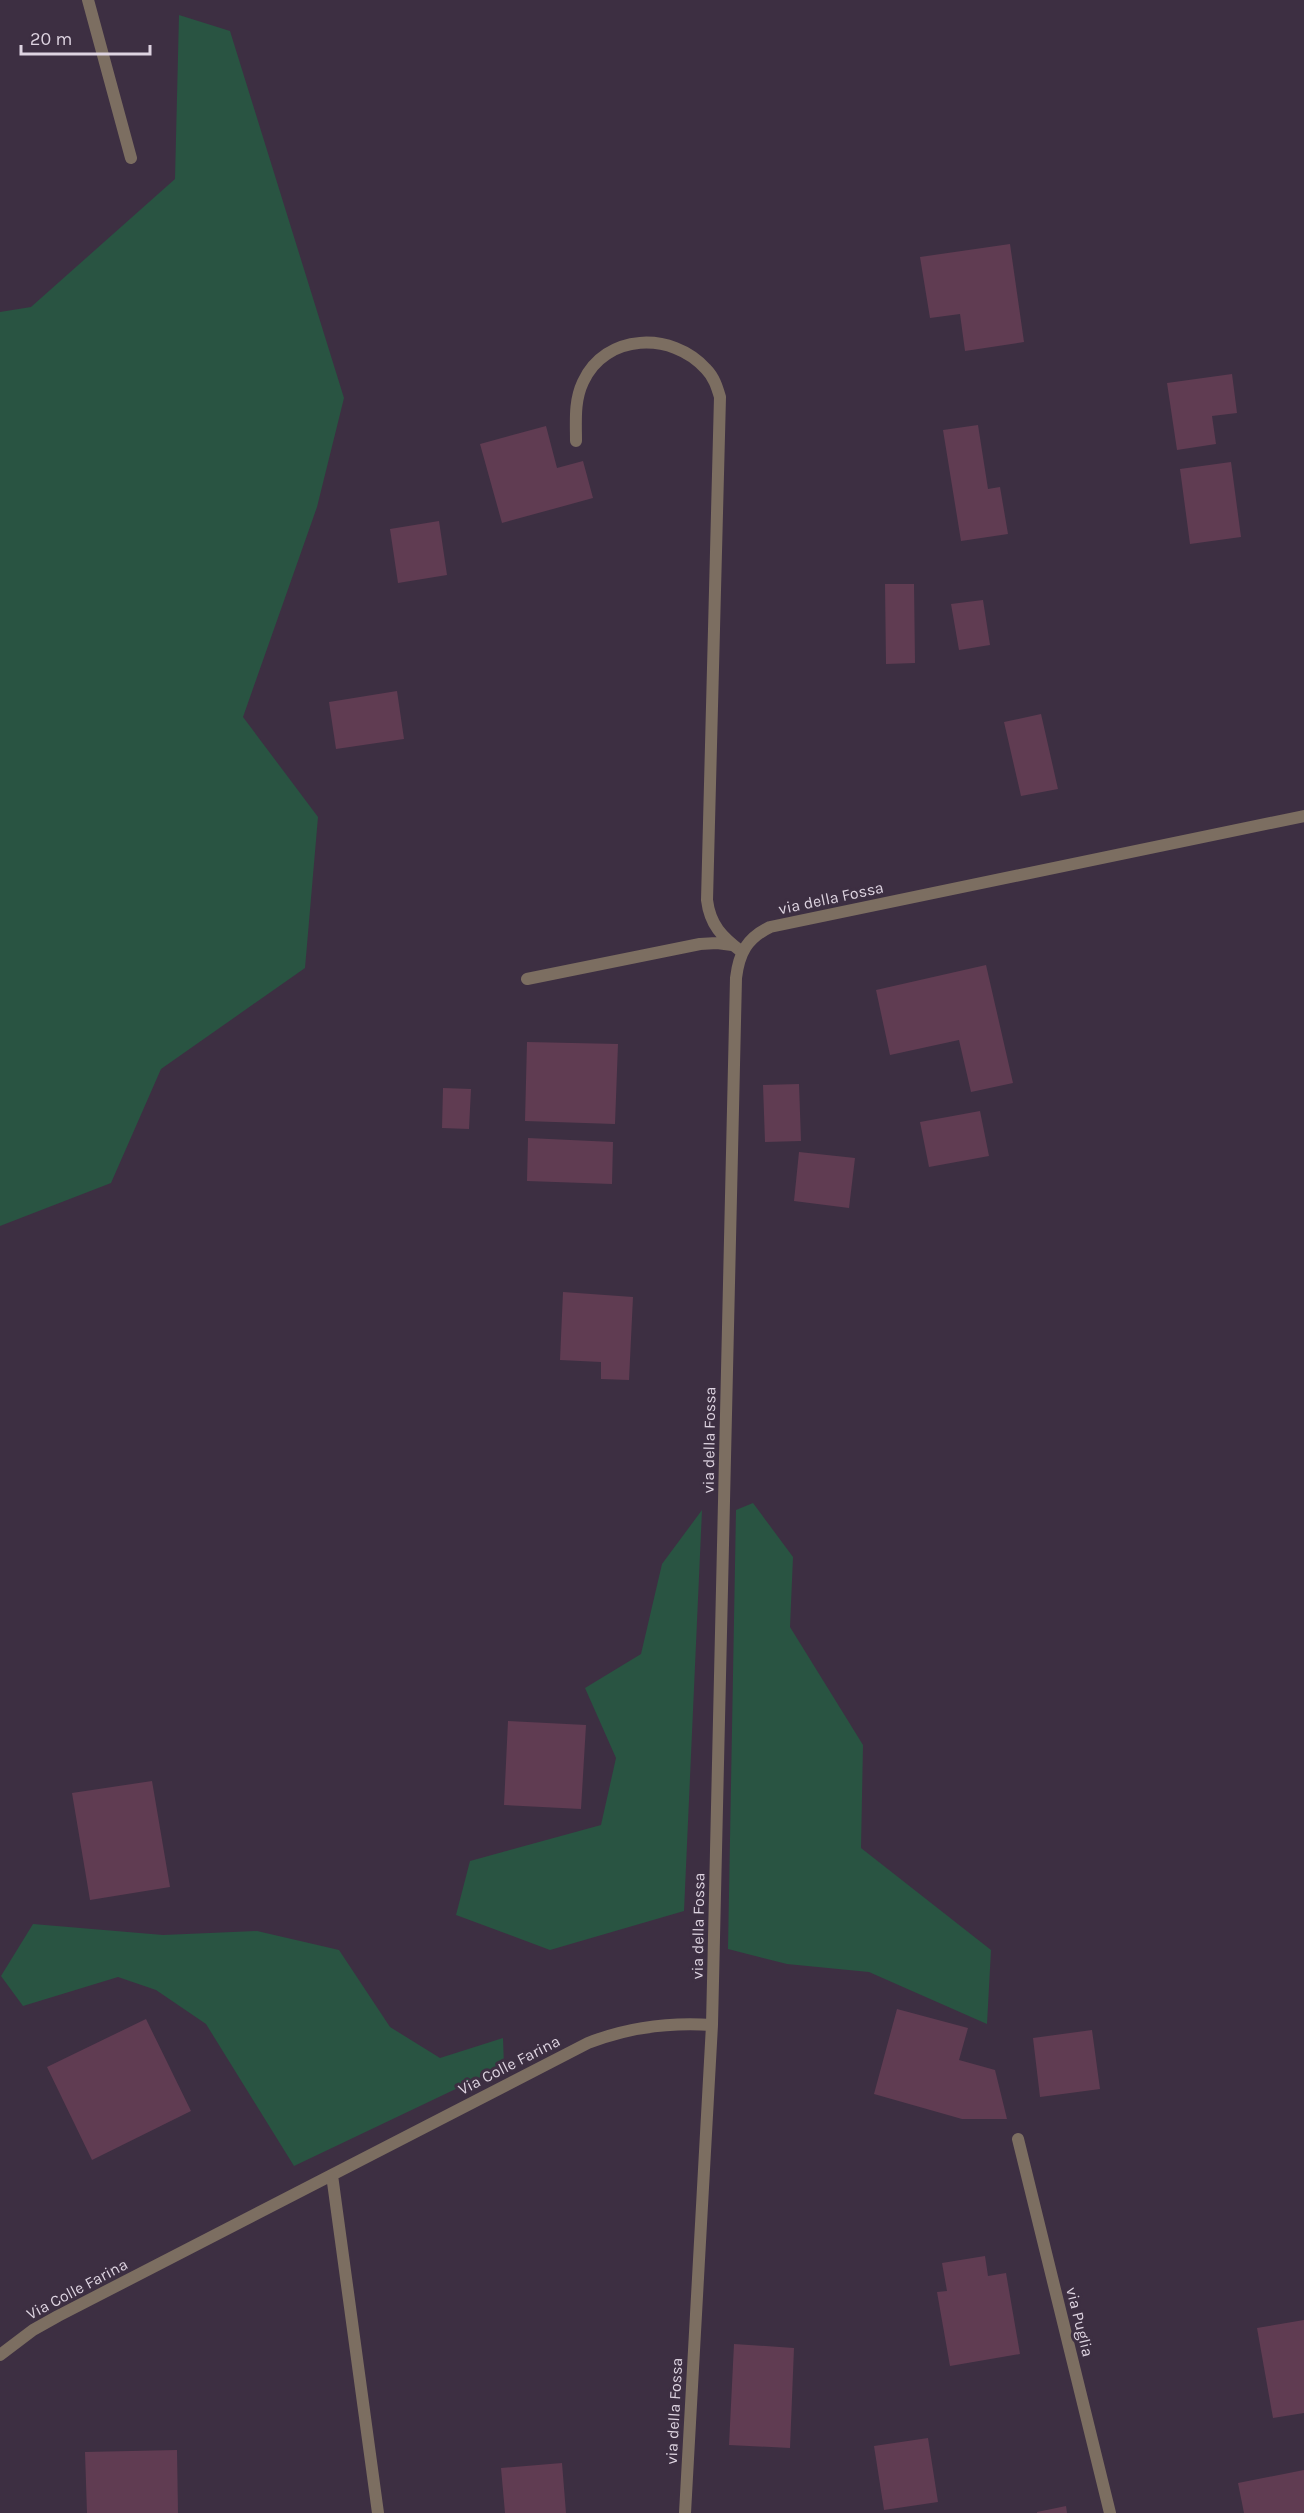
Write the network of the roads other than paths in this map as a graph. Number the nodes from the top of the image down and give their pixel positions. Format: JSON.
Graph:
{"nodes":[{"id":1,"x":88,"y":0,"type":"edge"},
{"id":2,"x":131,"y":158,"type":"dead end"},
{"id":3,"x":576,"y":441,"type":"dead end"},
{"id":4,"x":1304,"y":816,"type":"edge"},
{"id":5,"x":737,"y":949,"type":"junction"},
{"id":6,"x":527,"y":979,"type":"dead end"},
{"id":7,"x":712,"y":2025,"type":"junction"},
{"id":8,"x":1018,"y":2139,"type":"dead end"},
{"id":9,"x":332,"y":2175,"type":"junction"},
{"id":10,"x":0,"y":2355,"type":"edge"},
{"id":11,"x":378,"y":2513,"type":"edge"},
{"id":12,"x":685,"y":2513,"type":"edge"},
{"id":13,"x":1110,"y":2513,"type":"edge"}],
"edges":[{"from":1,"to":2,"type":"street"},
{"from":3,"to":5,"type":"street"},
{"from":4,"to":5,"type":"street","name":"via della Fossa"},
{"from":5,"to":6,"type":"street"},
{"from":5,"to":7,"type":"street","name":"via della Fossa"},
{"from":7,"to":9,"type":"street","name":"Via Colle Farina"},
{"from":7,"to":12,"type":"street","name":"via della Fossa"},
{"from":8,"to":13,"type":"street","name":"via Puglia"},
{"from":9,"to":10,"type":"street","name":"Via Colle Farina"},
{"from":9,"to":11,"type":"street"}]}
